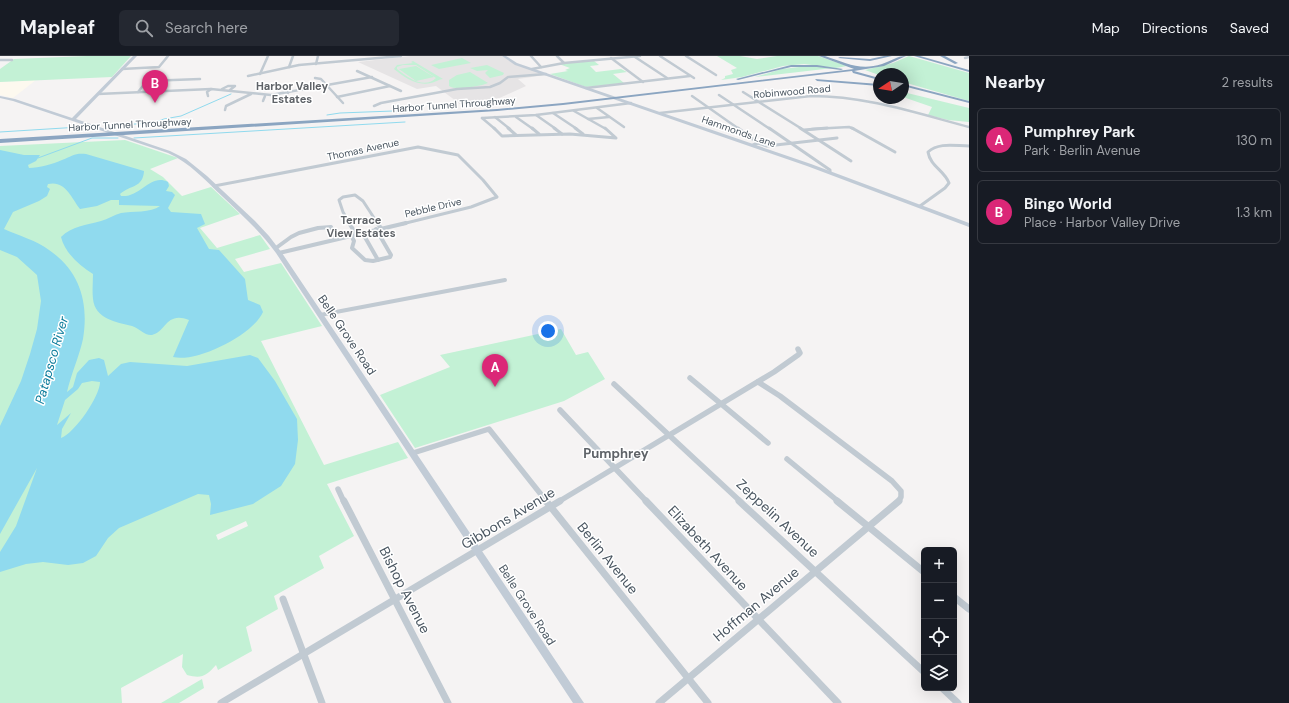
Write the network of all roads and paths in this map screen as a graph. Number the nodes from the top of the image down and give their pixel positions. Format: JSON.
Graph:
{"nodes":[{"id":1,"x":135,"y":56,"type":"edge"},
{"id":2,"x":168,"y":56,"type":"edge"},
{"id":3,"x":268,"y":56,"type":"edge"},
{"id":4,"x":293,"y":56,"type":"edge"},
{"id":5,"x":318,"y":56,"type":"edge"},
{"id":6,"x":343,"y":56,"type":"edge"},
{"id":7,"x":367,"y":56,"type":"edge"},
{"id":8,"x":401,"y":56,"type":"edge"},
{"id":9,"x":504,"y":56,"type":"edge"},
{"id":10,"x":531,"y":56,"type":"edge"},
{"id":11,"x":557,"y":56,"type":"edge"},
{"id":12,"x":582,"y":56,"type":"edge"},
{"id":13,"x":609,"y":56,"type":"edge"},
{"id":14,"x":635,"y":56,"type":"edge"},
{"id":15,"x":640,"y":56,"type":"edge"},
{"id":16,"x":660,"y":56,"type":"edge"},
{"id":17,"x":686,"y":56,"type":"edge"},
{"id":18,"x":821,"y":56,"type":"edge"},
{"id":19,"x":831,"y":56,"type":"edge"},
{"id":20,"x":891,"y":56,"type":"edge"},
{"id":21,"x":904,"y":56,"type":"edge"},
{"id":22,"x":915,"y":56,"type":"edge"},
{"id":23,"x":922,"y":56,"type":"edge"},
{"id":24,"x":942,"y":56,"type":"edge"},
{"id":25,"x":393,"y":57,"type":"edge"},
{"id":26,"x":969,"y":57,"type":"edge"},
{"id":27,"x":965,"y":58,"type":"dead end"},
{"id":28,"x":612,"y":59,"type":"junction"},
{"id":29,"x":0,"y":60,"type":"edge"},
{"id":30,"x":12,"y":60,"type":"dead end"},
{"id":31,"x":367,"y":60,"type":"junction"},
{"id":32,"x":588,"y":61,"type":"junction"},
{"id":33,"x":342,"y":62,"type":"junction"},
{"id":34,"x":564,"y":63,"type":"junction"},
{"id":35,"x":316,"y":64,"type":"junction"},
{"id":36,"x":289,"y":67,"type":"junction"},
{"id":37,"x":541,"y":67,"type":"junction"},
{"id":38,"x":122,"y":69,"type":"junction"},
{"id":39,"x":532,"y":69,"type":"junction"},
{"id":40,"x":969,"y":69,"type":"edge"},
{"id":41,"x":357,"y":71,"type":"dead end"},
{"id":42,"x":873,"y":73,"type":"edge"},
{"id":43,"x":148,"y":74,"type":"dead end"},
{"id":44,"x":260,"y":74,"type":"junction"},
{"id":45,"x":546,"y":74,"type":"junction"},
{"id":46,"x":716,"y":75,"type":"dead end"},
{"id":47,"x":248,"y":76,"type":"dead end"},
{"id":48,"x":690,"y":76,"type":"junction"},
{"id":49,"x":873,"y":77,"type":"edge"},
{"id":50,"x":200,"y":78,"type":"dead end"},
{"id":51,"x":315,"y":78,"type":"dead end"},
{"id":52,"x":372,"y":78,"type":"junction"},
{"id":53,"x":666,"y":78,"type":"junction"},
{"id":54,"x":694,"y":78,"type":"dead end"},
{"id":55,"x":147,"y":81,"type":"junction"},
{"id":56,"x":670,"y":81,"type":"dead end"},
{"id":57,"x":643,"y":82,"type":"junction"},
{"id":58,"x":873,"y":84,"type":"edge"},
{"id":59,"x":277,"y":85,"type":"dead end"},
{"id":60,"x":327,"y":86,"type":"junction"},
{"id":61,"x":390,"y":86,"type":"junction"},
{"id":62,"x":909,"y":86,"type":"edge"},
{"id":63,"x":586,"y":88,"type":"junction"},
{"id":64,"x":211,"y":89,"type":"junction"},
{"id":65,"x":222,"y":89,"type":"junction"},
{"id":66,"x":696,"y":89,"type":"junction"},
{"id":67,"x":230,"y":90,"type":"junction"},
{"id":68,"x":401,"y":91,"type":"dead end"},
{"id":69,"x":909,"y":91,"type":"edge"},
{"id":70,"x":138,"y":92,"type":"junction"},
{"id":71,"x":634,"y":92,"type":"junction"},
{"id":72,"x":743,"y":92,"type":"dead end"},
{"id":73,"x":288,"y":93,"type":"junction"},
{"id":74,"x":98,"y":94,"type":"junction"},
{"id":75,"x":251,"y":94,"type":"junction"},
{"id":76,"x":719,"y":95,"type":"dead end"},
{"id":77,"x":208,"y":96,"type":"dead end"},
{"id":78,"x":265,"y":96,"type":"junction"},
{"id":79,"x":692,"y":96,"type":"dead end"},
{"id":80,"x":0,"y":97,"type":"edge"},
{"id":81,"x":337,"y":97,"type":"junction"},
{"id":82,"x":263,"y":101,"type":"dead end"},
{"id":83,"x":759,"y":102,"type":"junction"},
{"id":84,"x":967,"y":102,"type":"edge"},
{"id":85,"x":343,"y":103,"type":"dead end"},
{"id":86,"x":632,"y":103,"type":"junction"},
{"id":87,"x":735,"y":104,"type":"junction"},
{"id":88,"x":374,"y":106,"type":"dead end"},
{"id":89,"x":969,"y":106,"type":"edge"},
{"id":90,"x":708,"y":107,"type":"junction"},
{"id":91,"x":597,"y":108,"type":"junction"},
{"id":92,"x":225,"y":110,"type":"dead end"},
{"id":93,"x":574,"y":111,"type":"junction"},
{"id":94,"x":553,"y":113,"type":"junction"},
{"id":95,"x":660,"y":113,"type":"junction"},
{"id":96,"x":536,"y":115,"type":"junction"},
{"id":97,"x":516,"y":116,"type":"junction"},
{"id":98,"x":495,"y":117,"type":"junction"},
{"id":99,"x":609,"y":117,"type":"junction"},
{"id":100,"x":588,"y":119,"type":"junction"},
{"id":101,"x":73,"y":120,"type":"junction"},
{"id":102,"x":624,"y":127,"type":"dead end"},
{"id":103,"x":969,"y":127,"type":"edge"},
{"id":104,"x":804,"y":130,"type":"junction"},
{"id":105,"x":539,"y":134,"type":"junction"},
{"id":106,"x":562,"y":134,"type":"junction"},
{"id":107,"x":516,"y":135,"type":"junction"},
{"id":108,"x":585,"y":135,"type":"junction"},
{"id":109,"x":0,"y":137,"type":"edge"},
{"id":110,"x":837,"y":138,"type":"dead end"},
{"id":111,"x":819,"y":140,"type":"junction"},
{"id":112,"x":0,"y":141,"type":"edge"},
{"id":113,"x":758,"y":143,"type":"junction"},
{"id":114,"x":792,"y":143,"type":"junction"},
{"id":115,"x":753,"y":145,"type":"junction"},
{"id":116,"x":964,"y":146,"type":"junction"},
{"id":117,"x":969,"y":146,"type":"edge"},
{"id":118,"x":969,"y":149,"type":"edge"},
{"id":119,"x":895,"y":152,"type":"dead end"},
{"id":120,"x":851,"y":161,"type":"dead end"},
{"id":121,"x":830,"y":172,"type":"junction"},
{"id":122,"x":214,"y":186,"type":"junction"},
{"id":123,"x":497,"y":197,"type":"joint"},
{"id":124,"x":920,"y":206,"type":"junction"},
{"id":125,"x":969,"y":225,"type":"edge"},
{"id":126,"x":378,"y":229,"type":"junction"},
{"id":127,"x":362,"y":232,"type":"junction"},
{"id":128,"x":356,"y":234,"type":"junction"},
{"id":129,"x":351,"y":235,"type":"junction"},
{"id":130,"x":336,"y":238,"type":"junction"},
{"id":131,"x":277,"y":251,"type":"junction"},
{"id":132,"x":378,"y":260,"type":"junction"},
{"id":133,"x":505,"y":280,"type":"dead end"},
{"id":134,"x":320,"y":315,"type":"junction"},
{"id":135,"x":798,"y":349,"type":"dead end"},
{"id":136,"x":690,"y":378,"type":"dead end"},
{"id":137,"x":758,"y":382,"type":"junction"},
{"id":138,"x":614,"y":384,"type":"dead end"},
{"id":139,"x":721,"y":404,"type":"junction"},
{"id":140,"x":560,"y":410,"type":"dead end"},
{"id":141,"x":669,"y":435,"type":"junction"},
{"id":142,"x":768,"y":443,"type":"dead end"},
{"id":143,"x":413,"y":453,"type":"junction"},
{"id":144,"x":788,"y":459,"type":"dead end"},
{"id":145,"x":615,"y":468,"type":"junction"},
{"id":146,"x":338,"y":489,"type":"dead end"},
{"id":147,"x":551,"y":506,"type":"junction"},
{"id":148,"x":869,"y":526,"type":"junction"},
{"id":149,"x":478,"y":550,"type":"junction"},
{"id":150,"x":921,"y":569,"type":"edge"},
{"id":151,"x":815,"y":571,"type":"junction"},
{"id":152,"x":283,"y":599,"type":"dead end"},
{"id":153,"x":395,"y":599,"type":"junction"},
{"id":154,"x":957,"y":599,"type":"edge"},
{"id":155,"x":969,"y":609,"type":"edge"},
{"id":156,"x":758,"y":618,"type":"junction"},
{"id":157,"x":304,"y":654,"type":"junction"},
{"id":158,"x":921,"y":669,"type":"edge"},
{"id":159,"x":688,"y":678,"type":"junction"},
{"id":160,"x":945,"y":691,"type":"edge"},
{"id":161,"x":222,"y":703,"type":"edge"},
{"id":162,"x":322,"y":703,"type":"edge"},
{"id":163,"x":448,"y":703,"type":"edge"},
{"id":164,"x":579,"y":703,"type":"edge"},
{"id":165,"x":658,"y":703,"type":"edge"},
{"id":166,"x":708,"y":703,"type":"edge"},
{"id":167,"x":838,"y":703,"type":"edge"},
{"id":168,"x":958,"y":703,"type":"edge"}],
"edges":[{"from":1,"to":38,"type":"main road"},
{"from":2,"to":38,"type":"street"},
{"from":3,"to":44,"type":"street"},
{"from":4,"to":36,"type":"street"},
{"from":5,"to":35,"type":"street"},
{"from":6,"to":33,"type":"street"},
{"from":7,"to":31,"type":"street"},
{"from":8,"to":25,"type":"street"},
{"from":9,"to":39,"type":"main road","name":"Hammonds Lane"},
{"from":10,"to":37,"type":"street"},
{"from":11,"to":34,"type":"street"},
{"from":12,"to":32,"type":"street"},
{"from":13,"to":28,"type":"street"},
{"from":14,"to":15,"type":"street"},
{"from":14,"to":28,"type":"street"},
{"from":14,"to":53,"type":"street"},
{"from":16,"to":48,"type":"street"},
{"from":17,"to":46,"type":"street"},
{"from":18,"to":42,"type":"highway"},
{"from":19,"to":20,"type":"highway"},
{"from":20,"to":71,"type":"highway","name":"Harbor Tunnel Throughway"},
{"from":21,"to":66,"type":"highway","name":"Harbor Tunnel Throughway"},
{"from":22,"to":40,"type":"highway"},
{"from":23,"to":40,"type":"highway"},
{"from":24,"to":40,"type":"highway"},
{"from":25,"to":31,"type":"street"},
{"from":26,"to":27,"type":"street"},
{"from":28,"to":32,"type":"street"},
{"from":28,"to":57,"type":"street"},
{"from":29,"to":30,"type":"street"},
{"from":31,"to":33,"type":"street"},
{"from":32,"to":34,"type":"street"},
{"from":33,"to":35,"type":"street"},
{"from":34,"to":37,"type":"street"},
{"from":35,"to":36,"type":"street"},
{"from":36,"to":44,"type":"street"},
{"from":37,"to":39,"type":"street"},
{"from":38,"to":74,"type":"main road"},
{"from":39,"to":45,"type":"main road","name":"Hammonds Lane"},
{"from":41,"to":52,"type":"street"},
{"from":43,"to":55,"type":"street"},
{"from":44,"to":47,"type":"street"},
{"from":45,"to":63,"type":"main road","name":"Hammonds Lane"},
{"from":45,"to":88,"type":"street"},
{"from":48,"to":53,"type":"street"},
{"from":48,"to":54,"type":"street"},
{"from":49,"to":71,"type":"highway"},
{"from":50,"to":55,"type":"street"},
{"from":51,"to":60,"type":"street"},
{"from":52,"to":60,"type":"street"},
{"from":52,"to":61,"type":"street"},
{"from":53,"to":56,"type":"street"},
{"from":53,"to":57,"type":"street"},
{"from":55,"to":70,"type":"street"},
{"from":57,"to":63,"type":"street"},
{"from":58,"to":66,"type":"highway"},
{"from":59,"to":73,"type":"street"},
{"from":60,"to":73,"type":"street"},
{"from":60,"to":81,"type":"street"},
{"from":61,"to":68,"type":"street"},
{"from":61,"to":81,"type":"street"},
{"from":62,"to":84,"type":"highway"},
{"from":63,"to":86,"type":"main road","name":"Hammonds Lane"},
{"from":64,"to":65,"type":"street"},
{"from":64,"to":70,"type":"street"},
{"from":64,"to":77,"type":"street"},
{"from":65,"to":67,"type":"street"},
{"from":65,"to":67,"type":"street"},
{"from":66,"to":112,"type":"highway","name":"Harbor Tunnel Throughway"},
{"from":67,"to":75,"type":"street"},
{"from":69,"to":89,"type":"highway"},
{"from":70,"to":74,"type":"street"},
{"from":71,"to":109,"type":"highway","name":"Harbor Tunnel Throughway"},
{"from":72,"to":83,"type":"street"},
{"from":73,"to":78,"type":"street"},
{"from":74,"to":101,"type":"main road"},
{"from":75,"to":78,"type":"street"},
{"from":75,"to":92,"type":"street"},
{"from":76,"to":87,"type":"street"},
{"from":78,"to":82,"type":"street"},
{"from":79,"to":90,"type":"street"},
{"from":80,"to":101,"type":"main road","name":"Belle Grove Road"},
{"from":81,"to":85,"type":"street"},
{"from":83,"to":87,"type":"street","name":"Robinwood Road"},
{"from":83,"to":103,"type":"street","name":"Robinwood Road"},
{"from":83,"to":104,"type":"street"},
{"from":86,"to":91,"type":"street"},
{"from":86,"to":95,"type":"main road","name":"Hammonds Lane"},
{"from":87,"to":90,"type":"street","name":"Robinwood Road"},
{"from":87,"to":114,"type":"street"},
{"from":90,"to":95,"type":"street","name":"Robinwood Road"},
{"from":90,"to":113,"type":"street"},
{"from":91,"to":93,"type":"street"},
{"from":91,"to":99,"type":"street"},
{"from":93,"to":94,"type":"street"},
{"from":93,"to":100,"type":"street"},
{"from":94,"to":96,"type":"street"},
{"from":94,"to":108,"type":"street"},
{"from":95,"to":115,"type":"main road","name":"Hammonds Lane"},
{"from":96,"to":97,"type":"street"},
{"from":96,"to":106,"type":"street"},
{"from":97,"to":98,"type":"street"},
{"from":97,"to":105,"type":"street"},
{"from":98,"to":107,"type":"street"},
{"from":98,"to":107,"type":"street"},
{"from":99,"to":100,"type":"street"},
{"from":99,"to":102,"type":"street"},
{"from":100,"to":108,"type":"street"},
{"from":101,"to":122,"type":"main road","name":"Belle Grove Road"},
{"from":104,"to":111,"type":"street"},
{"from":104,"to":119,"type":"street"},
{"from":105,"to":106,"type":"street"},
{"from":105,"to":107,"type":"street"},
{"from":106,"to":108,"type":"street"},
{"from":110,"to":111,"type":"street"},
{"from":111,"to":114,"type":"street"},
{"from":111,"to":120,"type":"street"},
{"from":113,"to":114,"type":"street"},
{"from":113,"to":115,"type":"street"},
{"from":114,"to":121,"type":"street"},
{"from":115,"to":121,"type":"main road","name":"Hammonds Lane"},
{"from":116,"to":117,"type":"street"},
{"from":116,"to":118,"type":"street"},
{"from":116,"to":124,"type":"street"},
{"from":121,"to":124,"type":"main road","name":"Hammonds Lane"},
{"from":122,"to":123,"type":"street","name":"Thomas Avenue"},
{"from":122,"to":131,"type":"main road","name":"Belle Grove Road"},
{"from":123,"to":126,"type":"street","name":"Pebble Drive"},
{"from":124,"to":125,"type":"main road","name":"Hammonds Lane"},
{"from":126,"to":127,"type":"street","name":"Pebble Drive"},
{"from":126,"to":128,"type":"street"},
{"from":126,"to":132,"type":"street"},
{"from":127,"to":128,"type":"street","name":"Pebble Drive"},
{"from":127,"to":132,"type":"street"},
{"from":128,"to":129,"type":"street","name":"Pebble Drive"},
{"from":129,"to":130,"type":"street","name":"Pebble Drive"},
{"from":129,"to":132,"type":"street"},
{"from":130,"to":131,"type":"street","name":"Pebble Drive"},
{"from":130,"to":131,"type":"street"},
{"from":131,"to":134,"type":"main road","name":"Belle Grove Road"},
{"from":133,"to":134,"type":"street"},
{"from":134,"to":143,"type":"main road","name":"Belle Grove Road"},
{"from":135,"to":137,"type":"street","name":"Gibbons Avenue"},
{"from":136,"to":139,"type":"street"},
{"from":137,"to":139,"type":"street","name":"Gibbons Avenue"},
{"from":137,"to":148,"type":"street","name":"Hoffman Avenue"},
{"from":138,"to":141,"type":"street","name":"Zeppelin Avenue"},
{"from":139,"to":141,"type":"street","name":"Gibbons Avenue"},
{"from":139,"to":142,"type":"street"},
{"from":140,"to":145,"type":"street","name":"Elizabeth Avenue"},
{"from":141,"to":145,"type":"street","name":"Gibbons Avenue"},
{"from":141,"to":151,"type":"street","name":"Zeppelin Avenue"},
{"from":143,"to":147,"type":"street","name":"Berlin Avenue"},
{"from":143,"to":149,"type":"main road","name":"Belle Grove Road"},
{"from":144,"to":148,"type":"street"},
{"from":145,"to":147,"type":"street","name":"Gibbons Avenue"},
{"from":145,"to":156,"type":"street","name":"Elizabeth Avenue"},
{"from":146,"to":153,"type":"street","name":"Bishop Avenue"},
{"from":147,"to":149,"type":"street","name":"Gibbons Avenue"},
{"from":147,"to":159,"type":"street","name":"Berlin Avenue"},
{"from":148,"to":150,"type":"street"},
{"from":148,"to":151,"type":"street","name":"Hoffman Avenue"},
{"from":149,"to":153,"type":"street","name":"Gibbons Avenue"},
{"from":149,"to":164,"type":"main road","name":"Belle Grove Road"},
{"from":151,"to":156,"type":"street","name":"Hoffman Avenue"},
{"from":151,"to":158,"type":"street","name":"Zeppelin Avenue"},
{"from":152,"to":157,"type":"street"},
{"from":153,"to":157,"type":"street","name":"Gibbons Avenue"},
{"from":153,"to":163,"type":"street","name":"Bishop Avenue"},
{"from":154,"to":155,"type":"street"},
{"from":156,"to":159,"type":"street","name":"Hoffman Avenue"},
{"from":156,"to":167,"type":"street","name":"Elizabeth Avenue"},
{"from":157,"to":161,"type":"street","name":"Gibbons Avenue"},
{"from":157,"to":162,"type":"street"},
{"from":159,"to":165,"type":"street","name":"Hoffman Avenue"},
{"from":159,"to":166,"type":"street","name":"Berlin Avenue"},
{"from":160,"to":168,"type":"street"}]}
